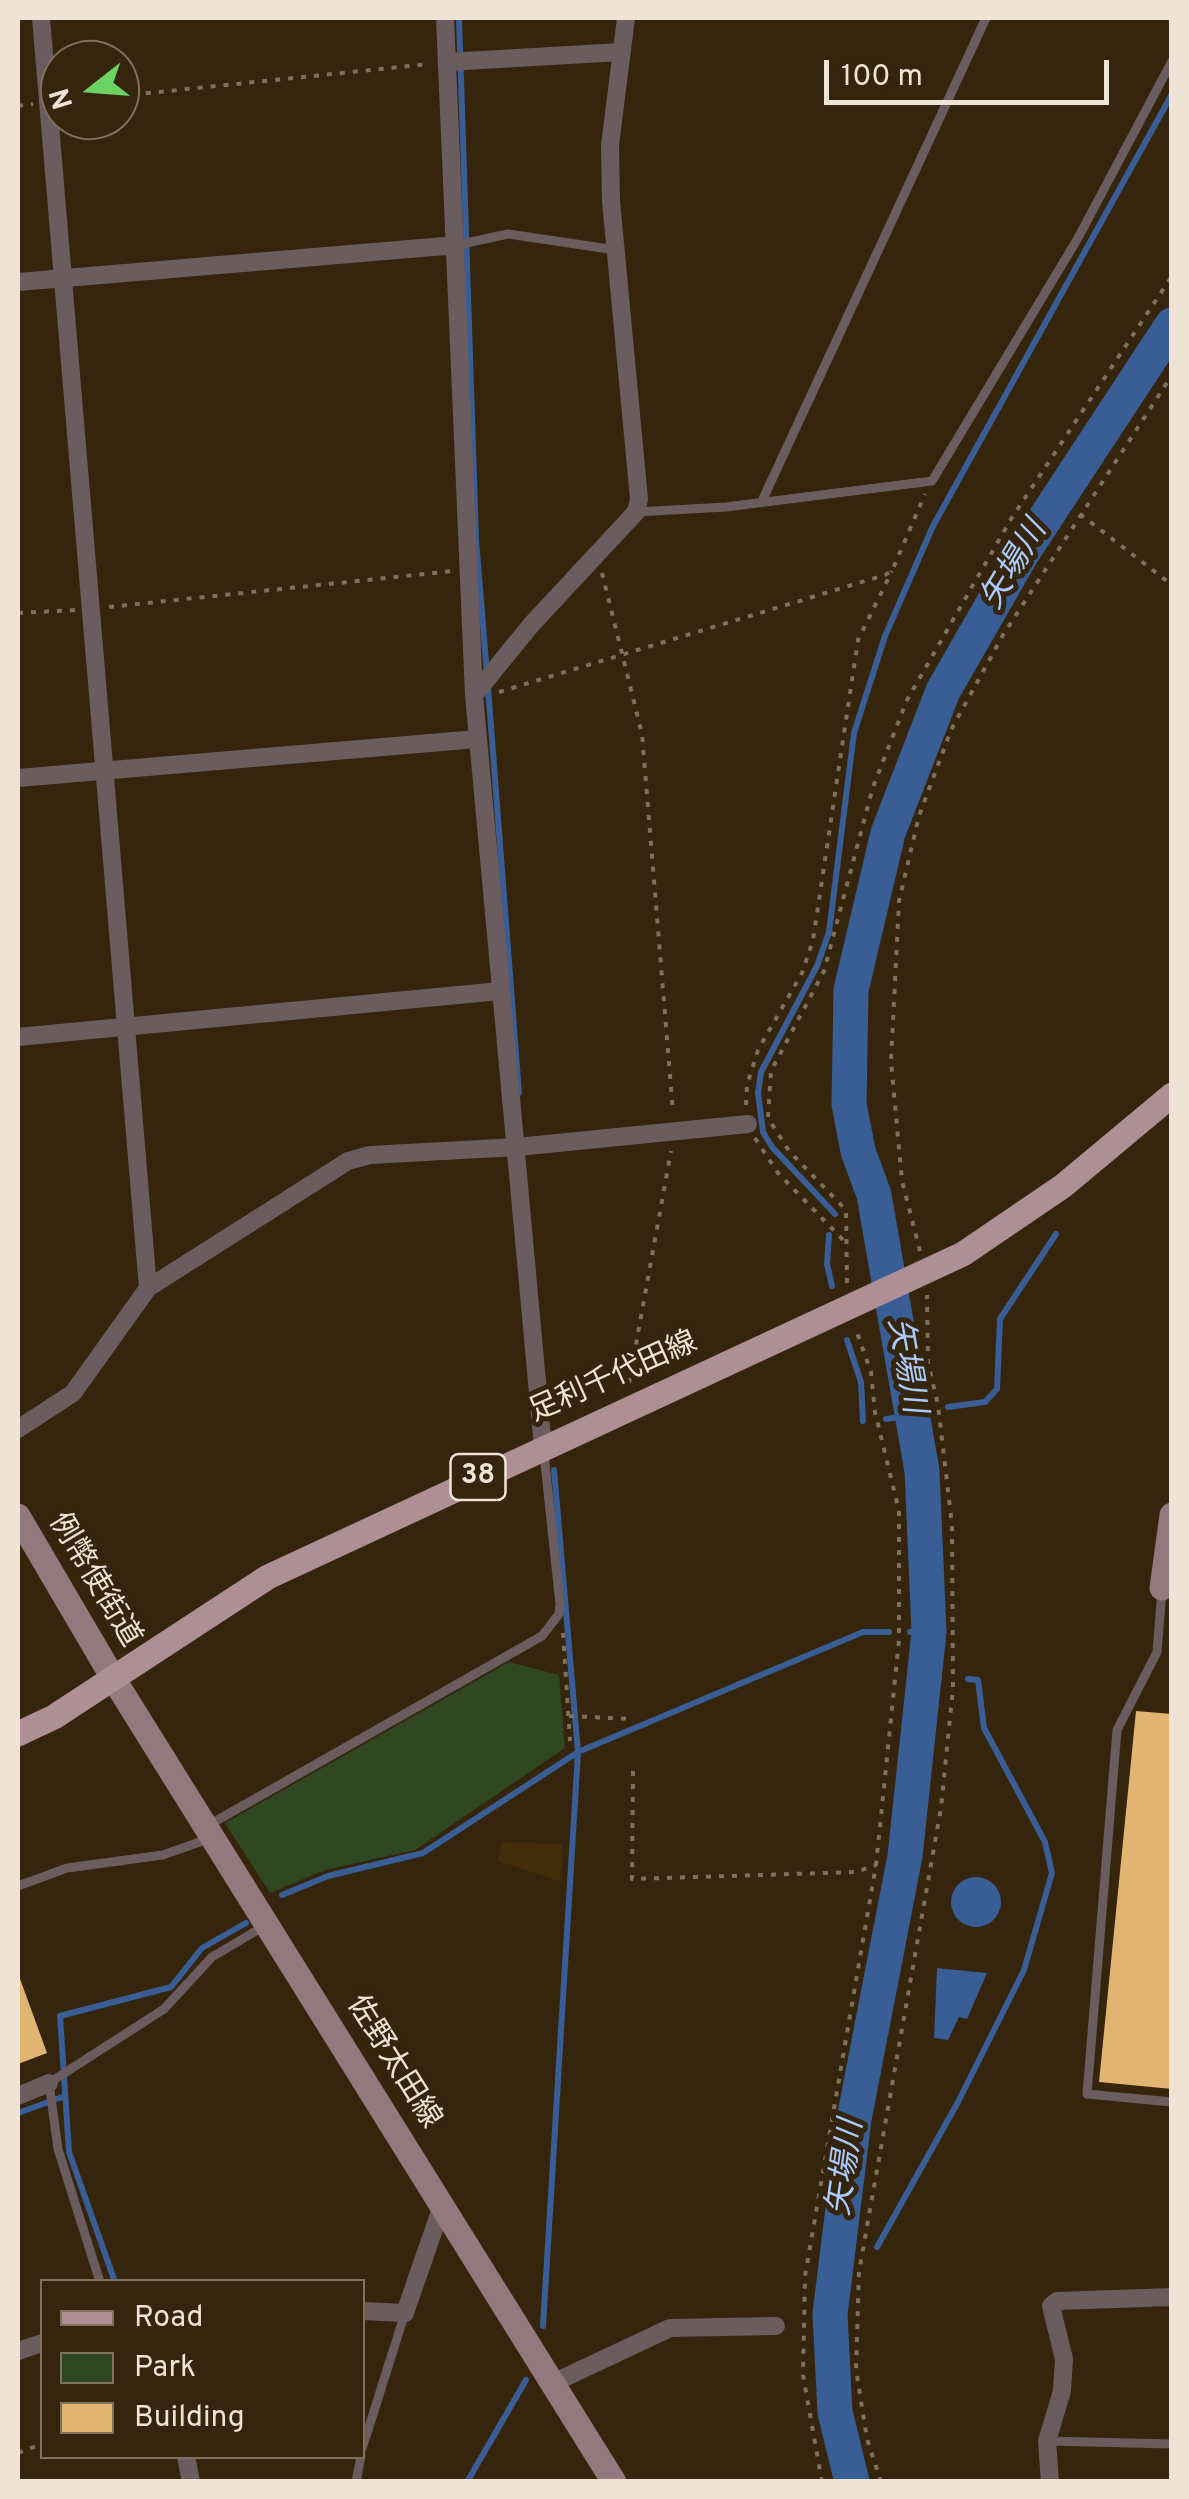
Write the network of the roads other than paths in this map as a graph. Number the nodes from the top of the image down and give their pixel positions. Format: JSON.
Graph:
{"nodes":[{"id":1,"x":41,"y":18,"type":"edge"},
{"id":2,"x":445,"y":18,"type":"edge"},
{"id":3,"x":626,"y":18,"type":"edge"},
{"id":4,"x":986,"y":18,"type":"edge"},
{"id":5,"x":621,"y":52,"type":"junction"},
{"id":6,"x":1172,"y":61,"type":"edge"},
{"id":7,"x":447,"y":62,"type":"junction"},
{"id":8,"x":456,"y":245,"type":"junction"},
{"id":9,"x":616,"y":250,"type":"junction"},
{"id":10,"x":65,"y":278,"type":"junction"},
{"id":11,"x":18,"y":282,"type":"edge"},
{"id":12,"x":762,"y":502,"type":"junction"},
{"id":13,"x":636,"y":512,"type":"junction"},
{"id":14,"x":474,"y":696,"type":"junction"},
{"id":15,"x":477,"y":739,"type":"junction"},
{"id":16,"x":107,"y":768,"type":"junction"},
{"id":17,"x":18,"y":778,"type":"edge"},
{"id":18,"x":500,"y":991,"type":"junction"},
{"id":19,"x":125,"y":1024,"type":"junction"},
{"id":20,"x":18,"y":1037,"type":"edge"},
{"id":21,"x":1172,"y":1095,"type":"edge"},
{"id":22,"x":748,"y":1124,"type":"road end"},
{"id":23,"x":517,"y":1147,"type":"junction"},
{"id":24,"x":148,"y":1288,"type":"junction"},
{"id":25,"x":18,"y":1429,"type":"edge"},
{"id":26,"x":543,"y":1447,"type":"junction"},
{"id":27,"x":1172,"y":1515,"type":"edge"},
{"id":28,"x":18,"y":1516,"type":"edge"},
{"id":29,"x":1167,"y":1589,"type":"edge"},
{"id":30,"x":114,"y":1678,"type":"junction"},
{"id":31,"x":18,"y":1734,"type":"edge"},
{"id":32,"x":211,"y":1831,"type":"junction"},
{"id":33,"x":18,"y":1886,"type":"edge"},
{"id":34,"x":268,"y":1923,"type":"junction"},
{"id":35,"x":48,"y":2083,"type":"junction"},
{"id":36,"x":18,"y":2096,"type":"edge"},
{"id":37,"x":1172,"y":2102,"type":"edge"},
{"id":38,"x":442,"y":2206,"type":"junction"},
{"id":39,"x":99,"y":2279,"type":"edge"},
{"id":40,"x":1172,"y":2297,"type":"edge"},
{"id":41,"x":365,"y":2311,"type":"edge"},
{"id":42,"x":405,"y":2312,"type":"junction"},
{"id":43,"x":776,"y":2326,"type":"dead end"},
{"id":44,"x":553,"y":2383,"type":"junction"},
{"id":45,"x":365,"y":2439,"type":"edge"},
{"id":46,"x":1047,"y":2441,"type":"junction"},
{"id":47,"x":1172,"y":2444,"type":"edge"},
{"id":48,"x":614,"y":2482,"type":"edge"},
{"id":49,"x":1050,"y":2482,"type":"edge"}],
"edges":[{"from":1,"to":10,"type":"street"},
{"from":2,"to":7,"type":"street"},
{"from":3,"to":5,"type":"street"},
{"from":4,"to":12,"type":"lane"},
{"from":5,"to":7,"type":"street"},
{"from":5,"to":9,"type":"street"},
{"from":6,"to":12,"type":"lane"},
{"from":7,"to":8,"type":"street"},
{"from":8,"to":9,"type":"lane"},
{"from":8,"to":10,"type":"street"},
{"from":8,"to":14,"type":"street"},
{"from":9,"to":13,"type":"street"},
{"from":10,"to":11,"type":"street"},
{"from":10,"to":16,"type":"street"},
{"from":12,"to":13,"type":"lane"},
{"from":13,"to":14,"type":"street"},
{"from":14,"to":15,"type":"street"},
{"from":15,"to":16,"type":"street"},
{"from":15,"to":18,"type":"street"},
{"from":16,"to":17,"type":"street"},
{"from":16,"to":19,"type":"street"},
{"from":18,"to":19,"type":"street"},
{"from":18,"to":23,"type":"street"},
{"from":19,"to":20,"type":"street"},
{"from":19,"to":24,"type":"street"},
{"from":21,"to":26,"type":"main road","name":"足利千代田線","number":"38"},
{"from":22,"to":23,"type":"street"},
{"from":23,"to":24,"type":"street"},
{"from":23,"to":26,"type":"street"},
{"from":24,"to":25,"type":"street"},
{"from":26,"to":30,"type":"main road","name":"足利千代田線","number":"38"},
{"from":26,"to":32,"type":"lane"},
{"from":27,"to":29,"type":"main road"},
{"from":28,"to":30,"type":"main road","name":"例幣使街道"},
{"from":29,"to":37,"type":"lane"},
{"from":30,"to":31,"type":"main road","name":"足利千代田線","number":"38"},
{"from":30,"to":32,"type":"main road","name":"佐野太田線"},
{"from":32,"to":33,"type":"lane"},
{"from":32,"to":34,"type":"main road","name":"佐野太田線"},
{"from":34,"to":35,"type":"lane"},
{"from":34,"to":38,"type":"main road","name":"佐野太田線"},
{"from":35,"to":36,"type":"street"},
{"from":35,"to":39,"type":"lane"},
{"from":38,"to":42,"type":"street"},
{"from":38,"to":44,"type":"main road","name":"佐野太田線"},
{"from":40,"to":46,"type":"street"},
{"from":41,"to":42,"type":"street"},
{"from":42,"to":45,"type":"lane"},
{"from":43,"to":44,"type":"street"},
{"from":44,"to":48,"type":"main road","name":"佐野太田線"},
{"from":46,"to":47,"type":"lane"},
{"from":46,"to":49,"type":"street"}]}
